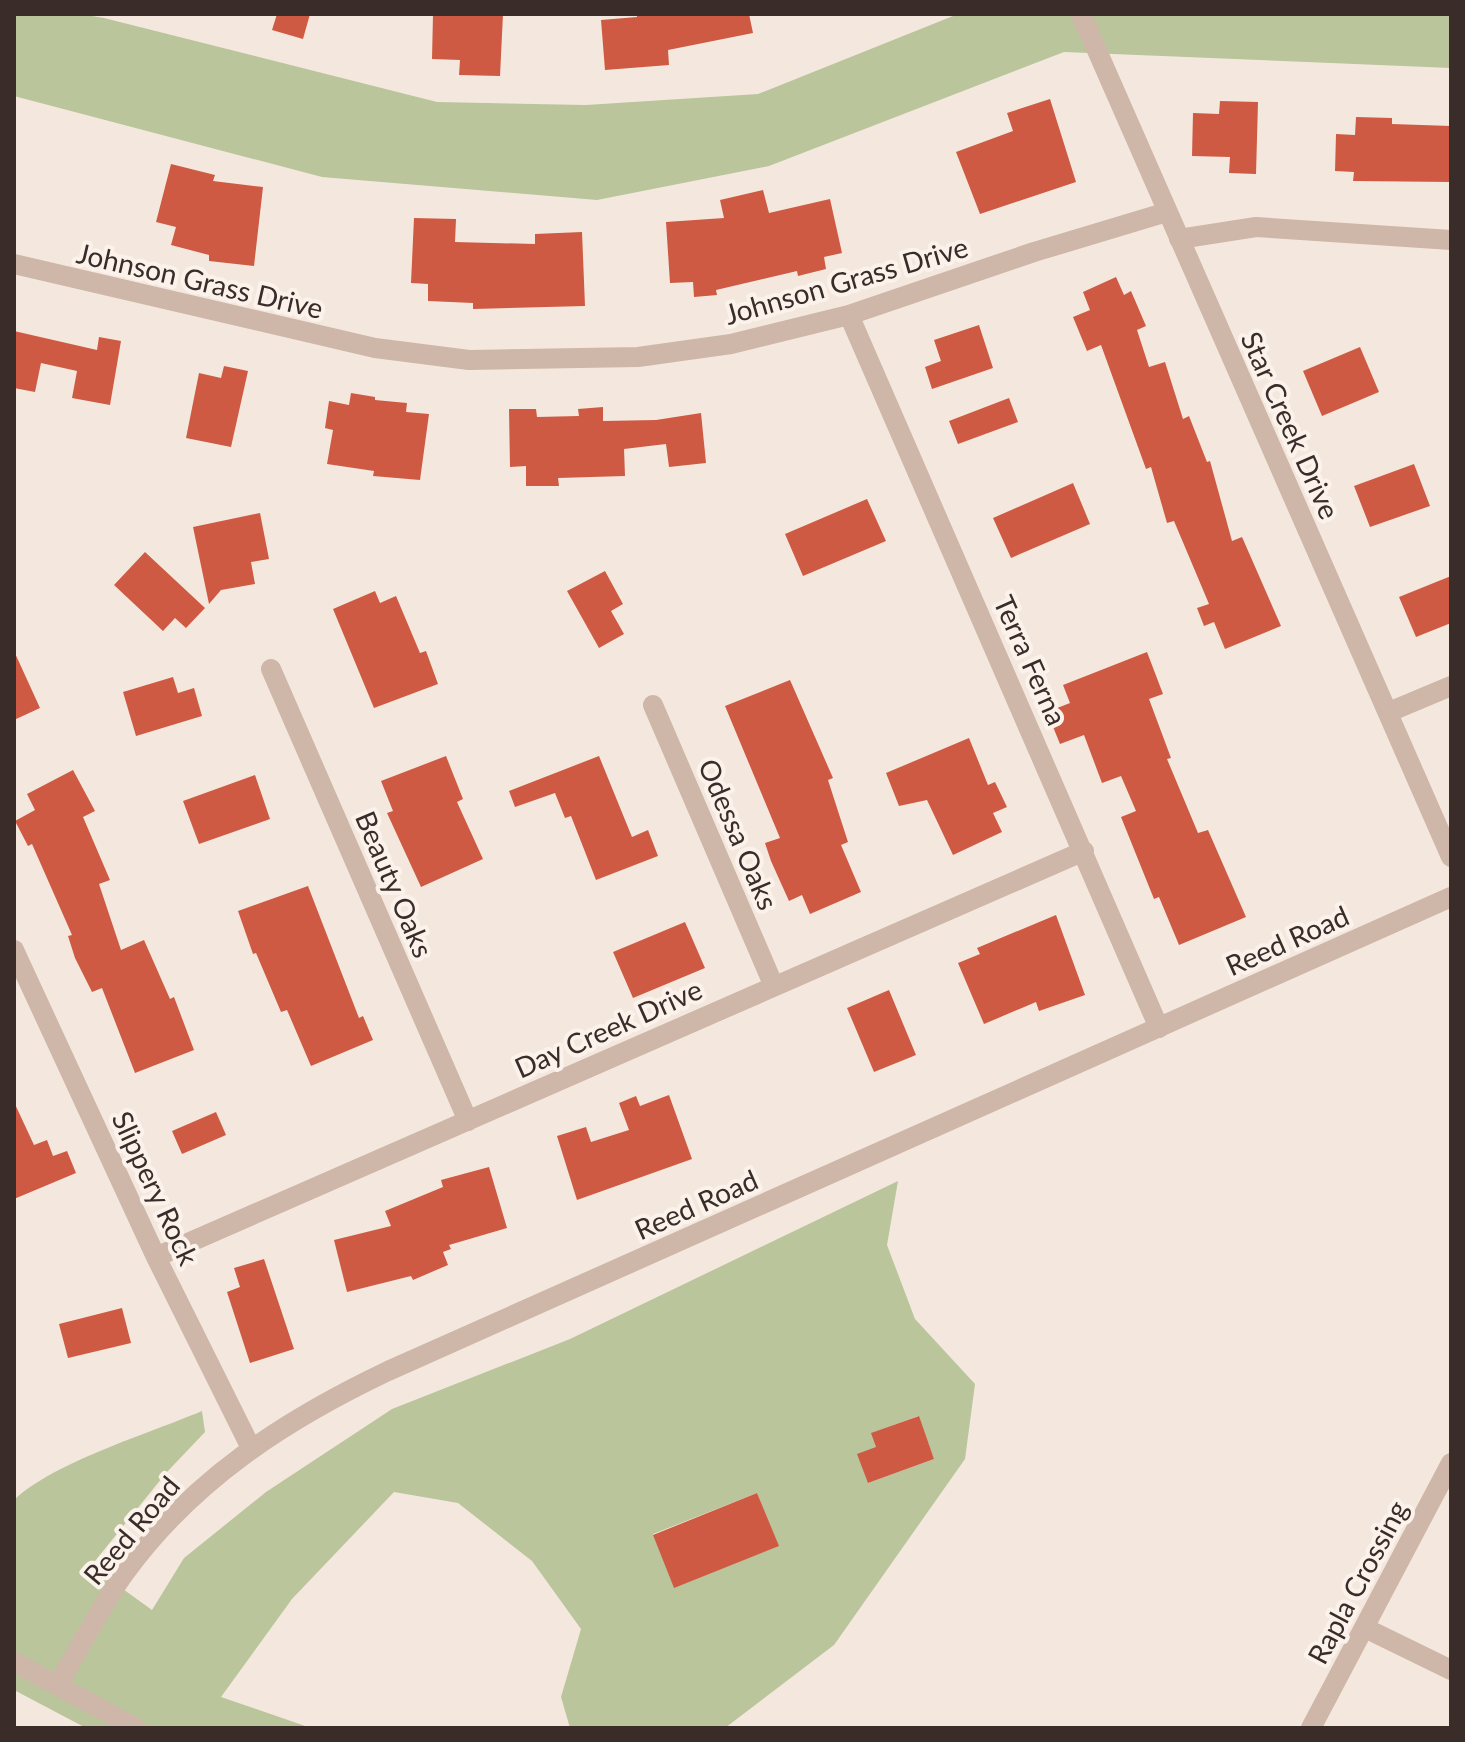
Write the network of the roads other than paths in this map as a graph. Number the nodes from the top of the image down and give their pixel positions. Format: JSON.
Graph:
{"nodes":[{"id":1,"x":1081,"y":14,"type":"edge"},
{"id":2,"x":1167,"y":212,"type":"junction"},
{"id":3,"x":1179,"y":239,"type":"junction"},
{"id":4,"x":1451,"y":240,"type":"edge"},
{"id":5,"x":14,"y":264,"type":"edge"},
{"id":6,"x":849,"y":315,"type":"junction"},
{"id":7,"x":271,"y":669,"type":"dead end"},
{"id":8,"x":1451,"y":686,"type":"edge"},
{"id":9,"x":653,"y":705,"type":"dead end"},
{"id":10,"x":1389,"y":712,"type":"junction"},
{"id":11,"x":1084,"y":851,"type":"junction"},
{"id":12,"x":1451,"y":857,"type":"edge"},
{"id":13,"x":1451,"y":897,"type":"edge"},
{"id":14,"x":14,"y":950,"type":"edge"},
{"id":15,"x":773,"y":984,"type":"junction"},
{"id":16,"x":1159,"y":1028,"type":"junction"},
{"id":17,"x":468,"y":1121,"type":"junction"},
{"id":18,"x":156,"y":1257,"type":"junction"},
{"id":19,"x":251,"y":1448,"type":"junction"},
{"id":20,"x":1451,"y":1463,"type":"edge"},
{"id":21,"x":1365,"y":1628,"type":"junction"},
{"id":22,"x":14,"y":1662,"type":"edge"},
{"id":23,"x":1451,"y":1670,"type":"edge"},
{"id":24,"x":58,"y":1684,"type":"junction"},
{"id":25,"x":136,"y":1728,"type":"edge"},
{"id":26,"x":1311,"y":1728,"type":"edge"}],
"edges":[{"from":1,"to":2,"type":"street","name":"Star Creek Drive"},
{"from":2,"to":3,"type":"street","name":"Star Creek Drive"},
{"from":2,"to":6,"type":"street","name":"Johnson Grass Drive"},
{"from":3,"to":4,"type":"street"},
{"from":3,"to":10,"type":"street","name":"Star Creek Drive"},
{"from":5,"to":6,"type":"street","name":"Johnson Grass Drive"},
{"from":6,"to":11,"type":"street","name":"Terra Ferna"},
{"from":7,"to":17,"type":"street","name":"Beauty Oaks"},
{"from":8,"to":10,"type":"street"},
{"from":9,"to":15,"type":"street","name":"Odessa Oaks"},
{"from":10,"to":12,"type":"street","name":"Star Creek Drive"},
{"from":11,"to":15,"type":"street","name":"Day Creek Drive"},
{"from":11,"to":16,"type":"street","name":"Terra Ferna"},
{"from":13,"to":16,"type":"street","name":"Reed Road"},
{"from":14,"to":18,"type":"street","name":"Slippery Rock"},
{"from":15,"to":17,"type":"street","name":"Day Creek Drive"},
{"from":16,"to":19,"type":"street","name":"Reed Road"},
{"from":17,"to":18,"type":"street","name":"Day Creek Drive"},
{"from":18,"to":19,"type":"street","name":"Slippery Rock"},
{"from":19,"to":24,"type":"street","name":"Reed Road"},
{"from":20,"to":21,"type":"street","name":"Rapla Crossing"},
{"from":21,"to":23,"type":"street"},
{"from":21,"to":26,"type":"street","name":"Rapla Crossing"},
{"from":22,"to":24,"type":"street"},
{"from":24,"to":25,"type":"street"}]}
